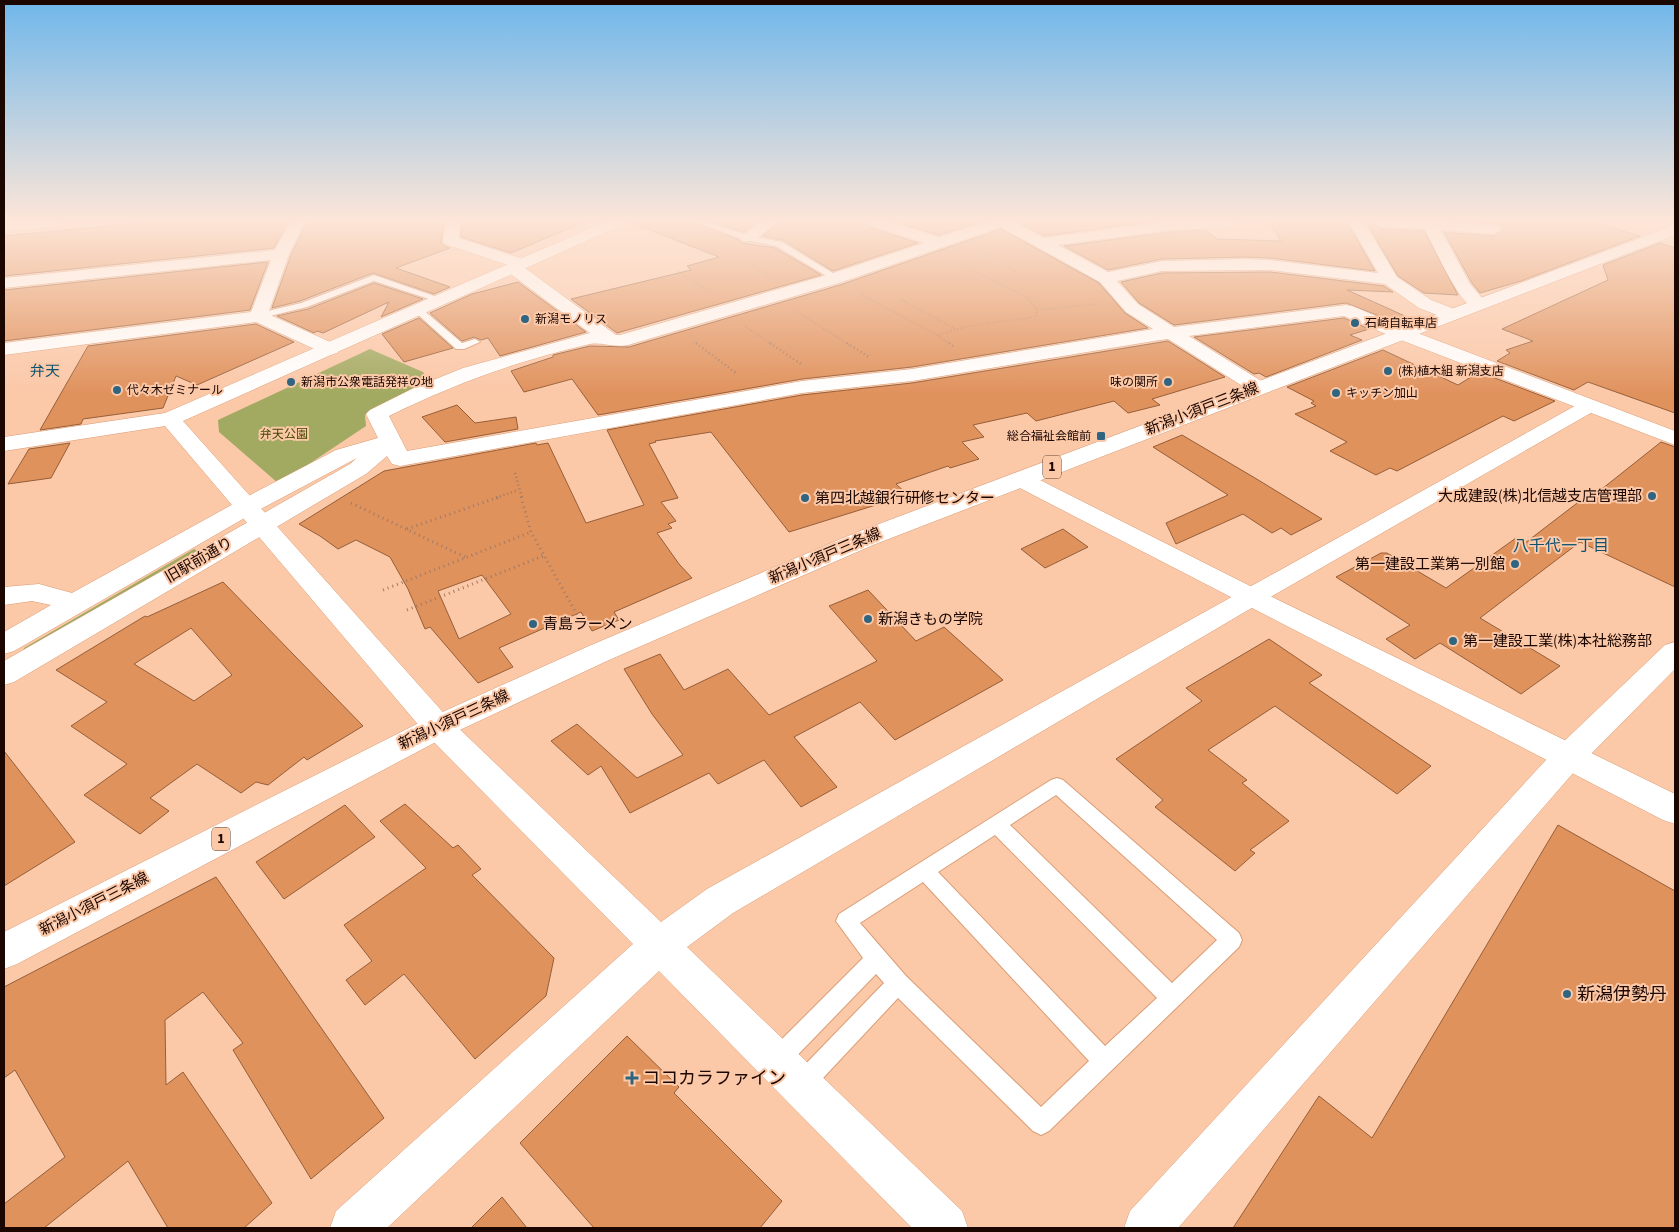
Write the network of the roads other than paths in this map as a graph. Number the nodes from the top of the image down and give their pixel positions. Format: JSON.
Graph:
{"nodes":[{"id":1,"x":29,"y":279,"type":"edge"},
{"id":2,"x":272,"y":279,"type":"edge"},
{"id":3,"x":370,"y":279,"type":"edge"},
{"id":4,"x":379,"y":279,"type":"edge"},
{"id":5,"x":488,"y":279,"type":"edge"},
{"id":6,"x":536,"y":279,"type":"edge"},
{"id":7,"x":829,"y":279,"type":"edge"},
{"id":8,"x":1107,"y":279,"type":"edge"},
{"id":9,"x":1386,"y":279,"type":"edge"},
{"id":10,"x":1459,"y":279,"type":"edge"},
{"id":11,"x":1543,"y":279,"type":"edge"},
{"id":12,"x":1390,"y":280,"type":"joint"},
{"id":13,"x":4,"y":282,"type":"edge"},
{"id":14,"x":441,"y":300,"type":"junction"},
{"id":15,"x":1478,"y":304,"type":"junction"},
{"id":16,"x":418,"y":310,"type":"junction"},
{"id":17,"x":1451,"y":314,"type":"junction"},
{"id":18,"x":258,"y":316,"type":"junction"},
{"id":19,"x":1169,"y":332,"type":"junction"},
{"id":20,"x":1400,"y":333,"type":"junction"},
{"id":21,"x":611,"y":340,"type":"junction"},
{"id":22,"x":475,"y":342,"type":"dead end"},
{"id":23,"x":4,"y":349,"type":"edge"},
{"id":24,"x":330,"y":349,"type":"junction"},
{"id":25,"x":1259,"y":388,"type":"junction"},
{"id":26,"x":1589,"y":406,"type":"junction"},
{"id":27,"x":170,"y":419,"type":"junction"},
{"id":28,"x":1675,"y":438,"type":"edge"},
{"id":29,"x":390,"y":442,"type":"junction"},
{"id":30,"x":4,"y":444,"type":"edge"},
{"id":31,"x":1020,"y":479,"type":"junction"},
{"id":32,"x":253,"y":515,"type":"junction"},
{"id":33,"x":4,"y":596,"type":"edge"},
{"id":34,"x":1250,"y":597,"type":"junction"},
{"id":35,"x":73,"y":605,"type":"junction"},
{"id":36,"x":4,"y":644,"type":"edge"},
{"id":37,"x":1675,"y":652,"type":"edge"},
{"id":38,"x":4,"y":674,"type":"edge"},
{"id":39,"x":438,"y":727,"type":"junction"},
{"id":40,"x":1569,"y":756,"type":"junction"},
{"id":41,"x":1675,"y":810,"type":"edge"},
{"id":42,"x":996,"y":824,"type":"junction"},
{"id":43,"x":924,"y":870,"type":"junction"},
{"id":44,"x":659,"y":945,"type":"junction"},
{"id":45,"x":4,"y":951,"type":"edge"},
{"id":46,"x":876,"y":959,"type":"junction"},
{"id":47,"x":898,"y":983,"type":"junction"},
{"id":48,"x":1172,"y":998,"type":"junction"},
{"id":49,"x":1105,"y":1062,"type":"junction"},
{"id":50,"x":788,"y":1073,"type":"junction"},
{"id":51,"x":353,"y":1228,"type":"edge"},
{"id":52,"x":946,"y":1228,"type":"edge"},
{"id":53,"x":1148,"y":1228,"type":"edge"}],
"edges":[{"from":1,"to":13,"type":"street"},
{"from":2,"to":18,"type":"street"},
{"from":3,"to":18,"type":"lane"},
{"from":4,"to":14,"type":"lane"},
{"from":5,"to":14,"type":"street"},
{"from":6,"to":21,"type":"street"},
{"from":7,"to":21,"type":"street"},
{"from":8,"to":19,"type":"street"},
{"from":9,"to":12,"type":"street"},
{"from":10,"to":15,"type":"street"},
{"from":11,"to":15,"type":"street","name":"新潟小須戸三条線","number":"1"},
{"from":12,"to":17,"type":"street"},
{"from":14,"to":16,"type":"street"},
{"from":15,"to":17,"type":"street","name":"新潟小須戸三条線","number":"1"},
{"from":16,"to":22,"type":"lane"},
{"from":16,"to":24,"type":"street"},
{"from":17,"to":20,"type":"street","name":"新潟小須戸三条線","number":"1"},
{"from":18,"to":23,"type":"street"},
{"from":18,"to":24,"type":"street"},
{"from":19,"to":20,"type":"street"},
{"from":19,"to":25,"type":"street"},
{"from":19,"to":29,"type":"street"},
{"from":20,"to":25,"type":"street","name":"新潟小須戸三条線","number":"1"},
{"from":20,"to":26,"type":"street"},
{"from":21,"to":29,"type":"street"},
{"from":24,"to":27,"type":"street"},
{"from":25,"to":31,"type":"street","name":"新潟小須戸三条線","number":"1"},
{"from":26,"to":28,"type":"street"},
{"from":26,"to":34,"type":"street"},
{"from":27,"to":30,"type":"street"},
{"from":27,"to":32,"type":"street"},
{"from":29,"to":32,"type":"street","name":"旧駅前通り"},
{"from":31,"to":34,"type":"street"},
{"from":31,"to":39,"type":"street","name":"新潟小須戸三条線","number":"1"},
{"from":32,"to":35,"type":"street"},
{"from":32,"to":38,"type":"street","name":"旧駅前通り"},
{"from":32,"to":39,"type":"street"},
{"from":33,"to":35,"type":"street"},
{"from":34,"to":40,"type":"street"},
{"from":34,"to":44,"type":"street"},
{"from":35,"to":36,"type":"street"},
{"from":37,"to":40,"type":"street"},
{"from":39,"to":44,"type":"street"},
{"from":39,"to":45,"type":"street","name":"新潟小須戸三条線","number":"1"},
{"from":40,"to":41,"type":"street"},
{"from":40,"to":53,"type":"street"},
{"from":42,"to":43,"type":"lane"},
{"from":42,"to":48,"type":"lane"},
{"from":42,"to":48,"type":"lane"},
{"from":43,"to":46,"type":"lane"},
{"from":43,"to":49,"type":"lane"},
{"from":44,"to":50,"type":"street"},
{"from":44,"to":51,"type":"street"},
{"from":46,"to":47,"type":"lane"},
{"from":46,"to":50,"type":"lane"},
{"from":47,"to":49,"type":"lane"},
{"from":47,"to":50,"type":"lane"},
{"from":48,"to":49,"type":"lane"},
{"from":50,"to":52,"type":"street"}]}
